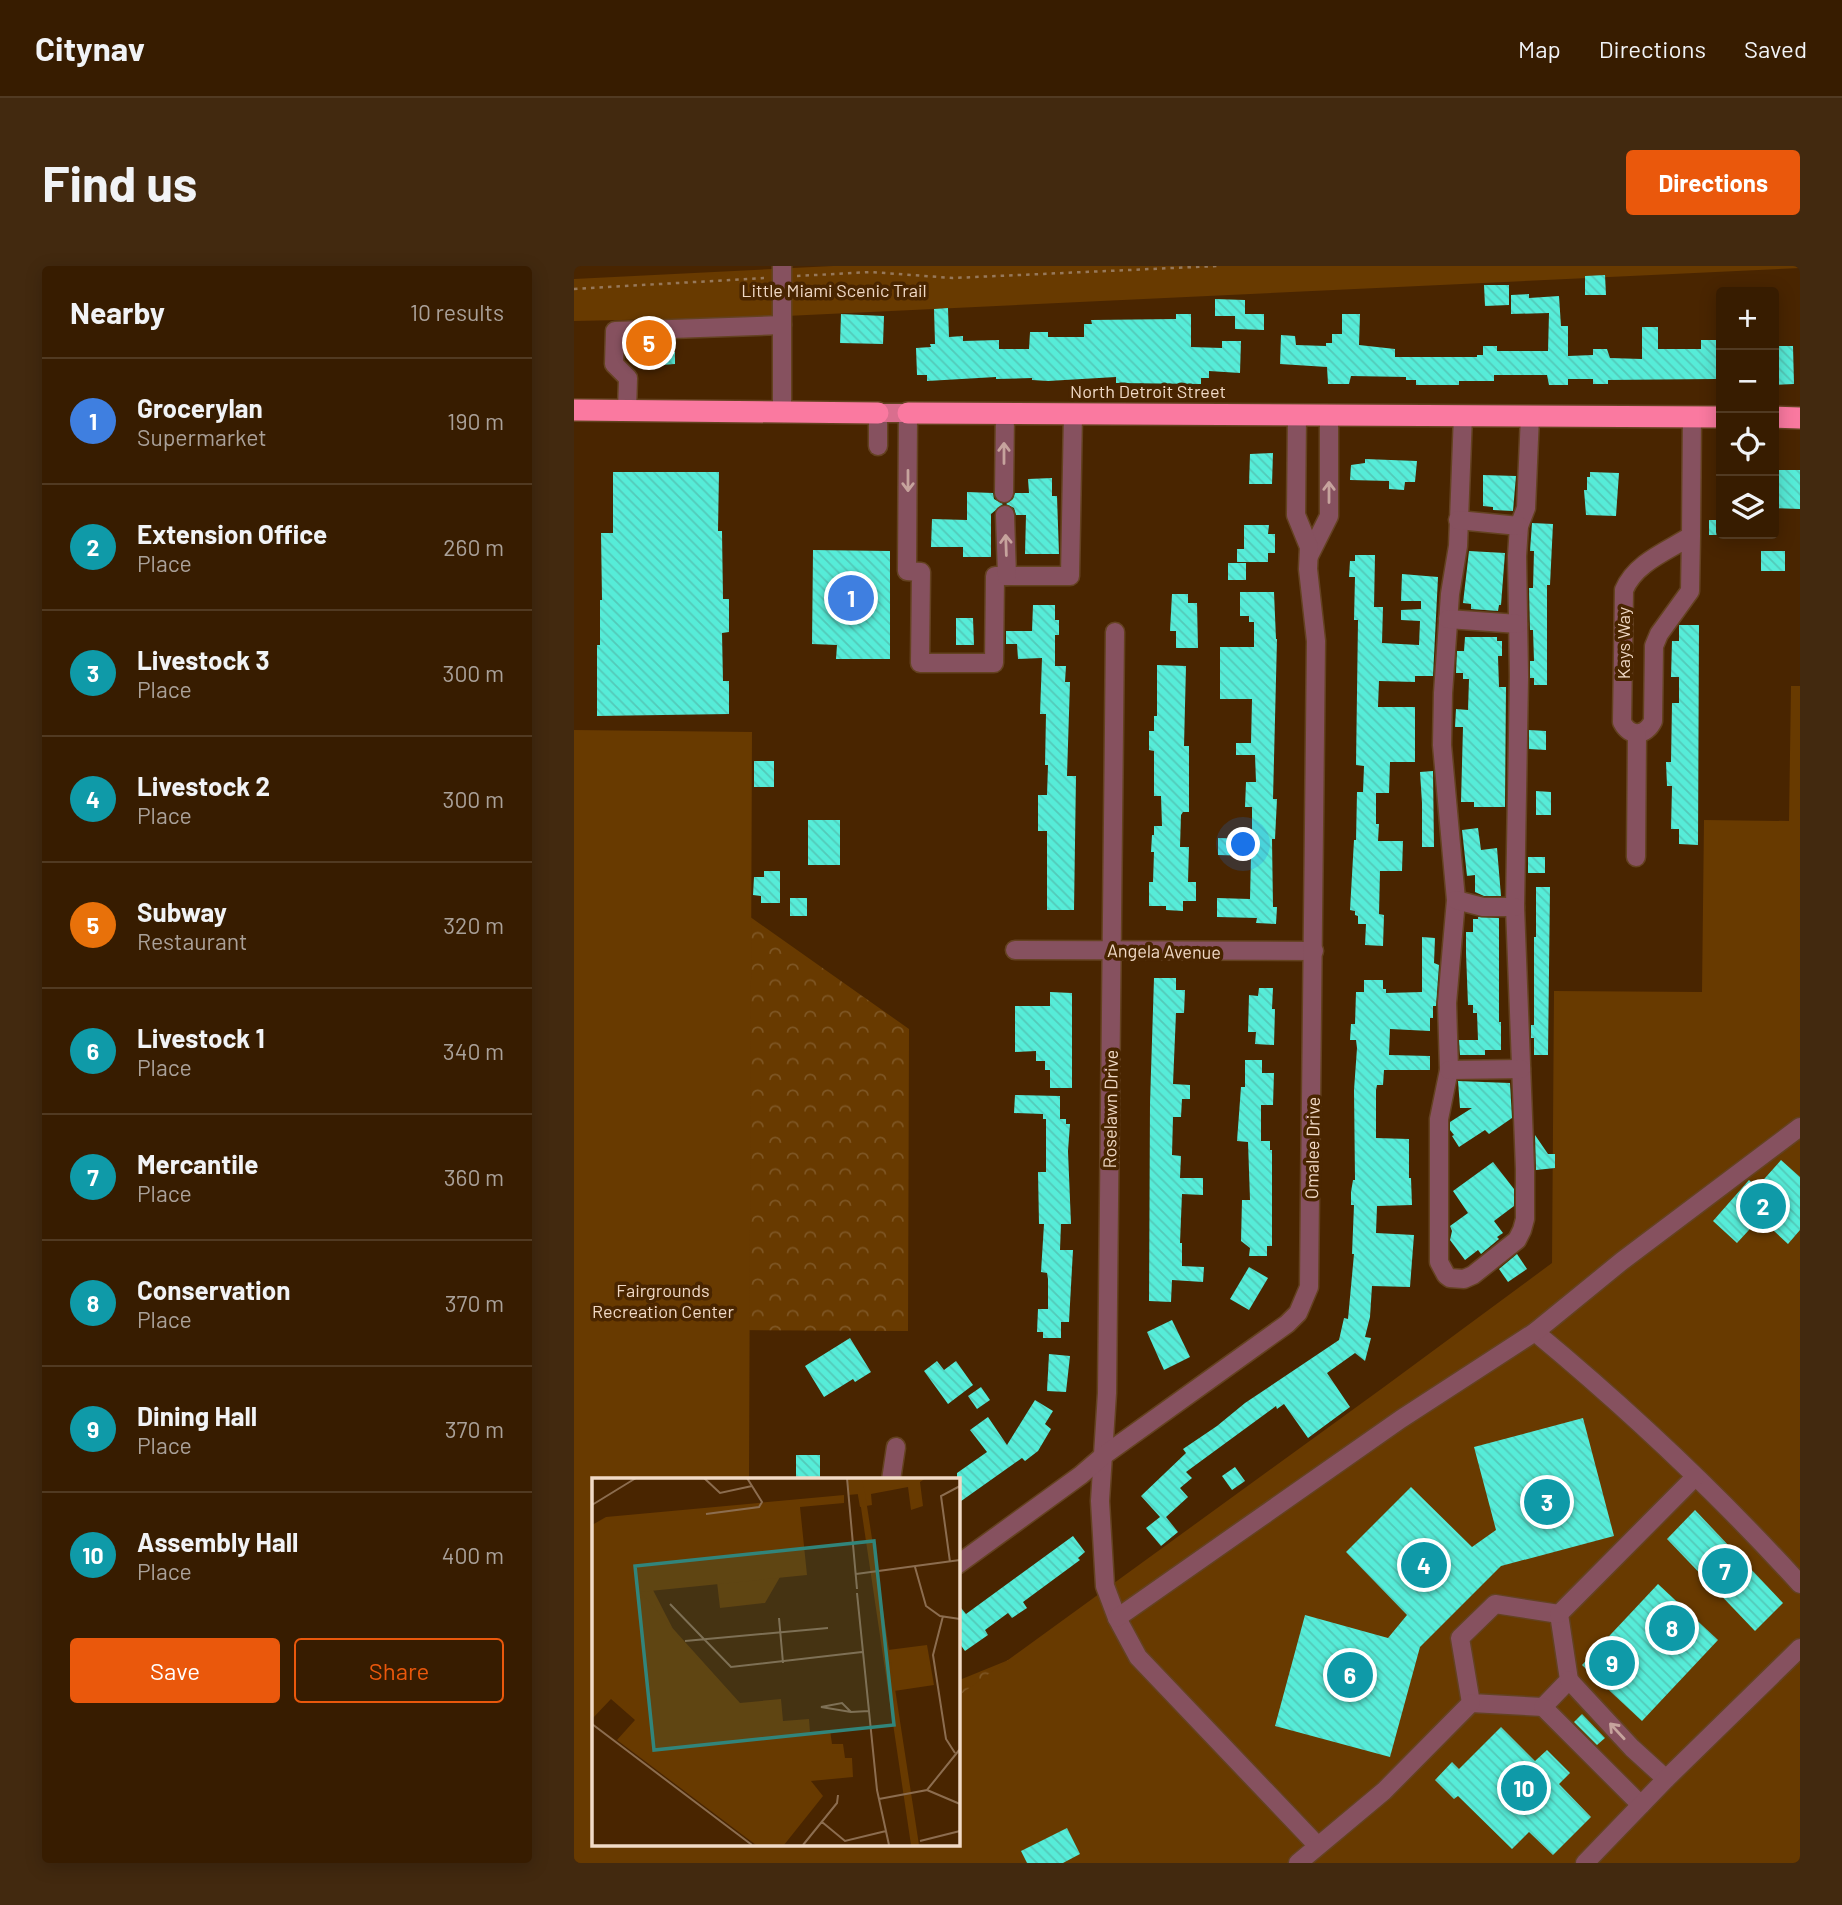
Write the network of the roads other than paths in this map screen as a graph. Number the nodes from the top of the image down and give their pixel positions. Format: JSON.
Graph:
{"nodes":[{"id":1,"x":790,"y":271,"type":"edge"},
{"id":2,"x":782,"y":325,"type":"junction"},
{"id":3,"x":574,"y":410,"type":"edge"},
{"id":4,"x":627,"y":411,"type":"junction"},
{"id":5,"x":782,"y":412,"type":"junction"},
{"id":6,"x":878,"y":413,"type":"junction"},
{"id":7,"x":908,"y":413,"type":"junction"},
{"id":8,"x":1004,"y":414,"type":"junction"},
{"id":9,"x":1073,"y":414,"type":"junction"},
{"id":10,"x":1297,"y":415,"type":"junction"},
{"id":11,"x":1329,"y":415,"type":"junction"},
{"id":12,"x":1463,"y":415,"type":"junction"},
{"id":13,"x":1530,"y":416,"type":"junction"},
{"id":14,"x":1692,"y":417,"type":"junction"},
{"id":15,"x":1716,"y":417,"type":"edge"},
{"id":16,"x":1779,"y":417,"type":"edge"},
{"id":17,"x":1800,"y":418,"type":"edge"},
{"id":18,"x":878,"y":446,"type":"dead end"},
{"id":19,"x":1004,"y":493,"type":"dead end"},
{"id":20,"x":1004,"y":515,"type":"dead end"},
{"id":21,"x":1458,"y":520,"type":"junction"},
{"id":22,"x":1519,"y":526,"type":"junction"},
{"id":23,"x":1691,"y":536,"type":"junction"},
{"id":24,"x":1309,"y":556,"type":"junction"},
{"id":25,"x":1007,"y":576,"type":"junction"},
{"id":26,"x":1448,"y":619,"type":"junction"},
{"id":27,"x":1518,"y":624,"type":"junction"},
{"id":28,"x":1115,"y":632,"type":"dead end"},
{"id":29,"x":1637,"y":734,"type":"junction"},
{"id":30,"x":1636,"y":858,"type":"dead end"},
{"id":31,"x":1457,"y":900,"type":"junction"},
{"id":32,"x":1514,"y":907,"type":"junction"},
{"id":33,"x":1015,"y":950,"type":"dead end"},
{"id":34,"x":1112,"y":950,"type":"junction"},
{"id":35,"x":1314,"y":951,"type":"junction"},
{"id":36,"x":1521,"y":1069,"type":"junction"},
{"id":37,"x":1449,"y":1070,"type":"junction"},
{"id":38,"x":1800,"y":1127,"type":"edge"},
{"id":39,"x":1535,"y":1332,"type":"junction"},
{"id":40,"x":897,"y":1447,"type":"dead end"},
{"id":41,"x":1103,"y":1456,"type":"junction"},
{"id":42,"x":1695,"y":1477,"type":"junction"},
{"id":43,"x":891,"y":1478,"type":"edge"},
{"id":44,"x":959,"y":1564,"type":"edge"},
{"id":45,"x":1800,"y":1584,"type":"edge"},
{"id":46,"x":1559,"y":1614,"type":"junction"},
{"id":47,"x":1118,"y":1618,"type":"junction"},
{"id":48,"x":1800,"y":1648,"type":"edge"},
{"id":49,"x":1569,"y":1680,"type":"junction"},
{"id":50,"x":1471,"y":1703,"type":"junction"},
{"id":51,"x":1543,"y":1707,"type":"junction"},
{"id":52,"x":1666,"y":1779,"type":"junction"},
{"id":53,"x":1641,"y":1805,"type":"junction"},
{"id":54,"x":1317,"y":1845,"type":"junction"},
{"id":55,"x":1300,"y":1862,"type":"edge"},
{"id":56,"x":1586,"y":1863,"type":"edge"}],
"edges":[{"from":1,"to":2,"type":"street"},
{"from":2,"to":4,"type":"street"},
{"from":2,"to":5,"type":"street"},
{"from":3,"to":4,"type":"highway","name":"North Detroit Street"},
{"from":4,"to":5,"type":"highway","name":"North Detroit Street"},
{"from":5,"to":6,"type":"highway","name":"North Detroit Street"},
{"from":6,"to":7,"type":"main road","name":"North Detroit Street"},
{"from":6,"to":18,"type":"street"},
{"from":7,"to":8,"type":"highway","name":"North Detroit Street"},
{"from":7,"to":25,"type":"street","one_way":true},
{"from":8,"to":9,"type":"highway","name":"North Detroit Street"},
{"from":19,"to":8,"type":"street","one_way":true},
{"from":9,"to":10,"type":"highway","name":"North Detroit Street"},
{"from":9,"to":25,"type":"street"},
{"from":10,"to":11,"type":"highway","name":"North Detroit Street"},
{"from":10,"to":24,"type":"street","name":"Omalee Drive"},
{"from":11,"to":12,"type":"highway","name":"North Detroit Street"},
{"from":24,"to":11,"type":"street","name":"Omalee Drive","one_way":true},
{"from":12,"to":13,"type":"highway","name":"North Detroit Street"},
{"from":12,"to":21,"type":"street"},
{"from":13,"to":14,"type":"highway","name":"North Detroit Street"},
{"from":13,"to":22,"type":"street"},
{"from":14,"to":15,"type":"highway","name":"North Detroit Street"},
{"from":14,"to":23,"type":"street","name":"Kays Way"},
{"from":16,"to":17,"type":"highway"},
{"from":25,"to":20,"type":"street","one_way":true},
{"from":21,"to":22,"type":"street"},
{"from":21,"to":26,"type":"street"},
{"from":22,"to":27,"type":"street"},
{"from":23,"to":29,"type":"street","name":"Kays Way"},
{"from":23,"to":29,"type":"street","name":"Kays Way"},
{"from":24,"to":35,"type":"street","name":"Omalee Drive"},
{"from":26,"to":27,"type":"street"},
{"from":26,"to":31,"type":"street"},
{"from":27,"to":32,"type":"street"},
{"from":28,"to":34,"type":"street","name":"Roselawn Drive"},
{"from":29,"to":30,"type":"street","name":"Kays Way"},
{"from":31,"to":32,"type":"street"},
{"from":31,"to":37,"type":"street"},
{"from":32,"to":36,"type":"street"},
{"from":33,"to":34,"type":"street","name":"Angela Avenue"},
{"from":34,"to":35,"type":"street","name":"Angela Avenue"},
{"from":34,"to":41,"type":"street","name":"Roselawn Drive"},
{"from":35,"to":41,"type":"street","name":"Omalee Drive"},
{"from":36,"to":37,"type":"street"},
{"from":36,"to":37,"type":"street"},
{"from":38,"to":39,"type":"street"},
{"from":39,"to":42,"type":"street"},
{"from":39,"to":47,"type":"street"},
{"from":40,"to":43,"type":"street"},
{"from":41,"to":44,"type":"street","name":"Omalee Drive"},
{"from":41,"to":47,"type":"street","name":"Roselawn Drive"},
{"from":42,"to":45,"type":"street"},
{"from":42,"to":46,"type":"street"},
{"from":46,"to":49,"type":"street"},
{"from":46,"to":50,"type":"street"},
{"from":47,"to":54,"type":"street","name":"Roselawn Drive"},
{"from":48,"to":52,"type":"street"},
{"from":49,"to":51,"type":"street"},
{"from":52,"to":49,"type":"street","one_way":true},
{"from":50,"to":51,"type":"street"},
{"from":50,"to":54,"type":"street"},
{"from":51,"to":53,"type":"street"},
{"from":52,"to":53,"type":"street"},
{"from":53,"to":56,"type":"street"},
{"from":54,"to":55,"type":"street"}]}
